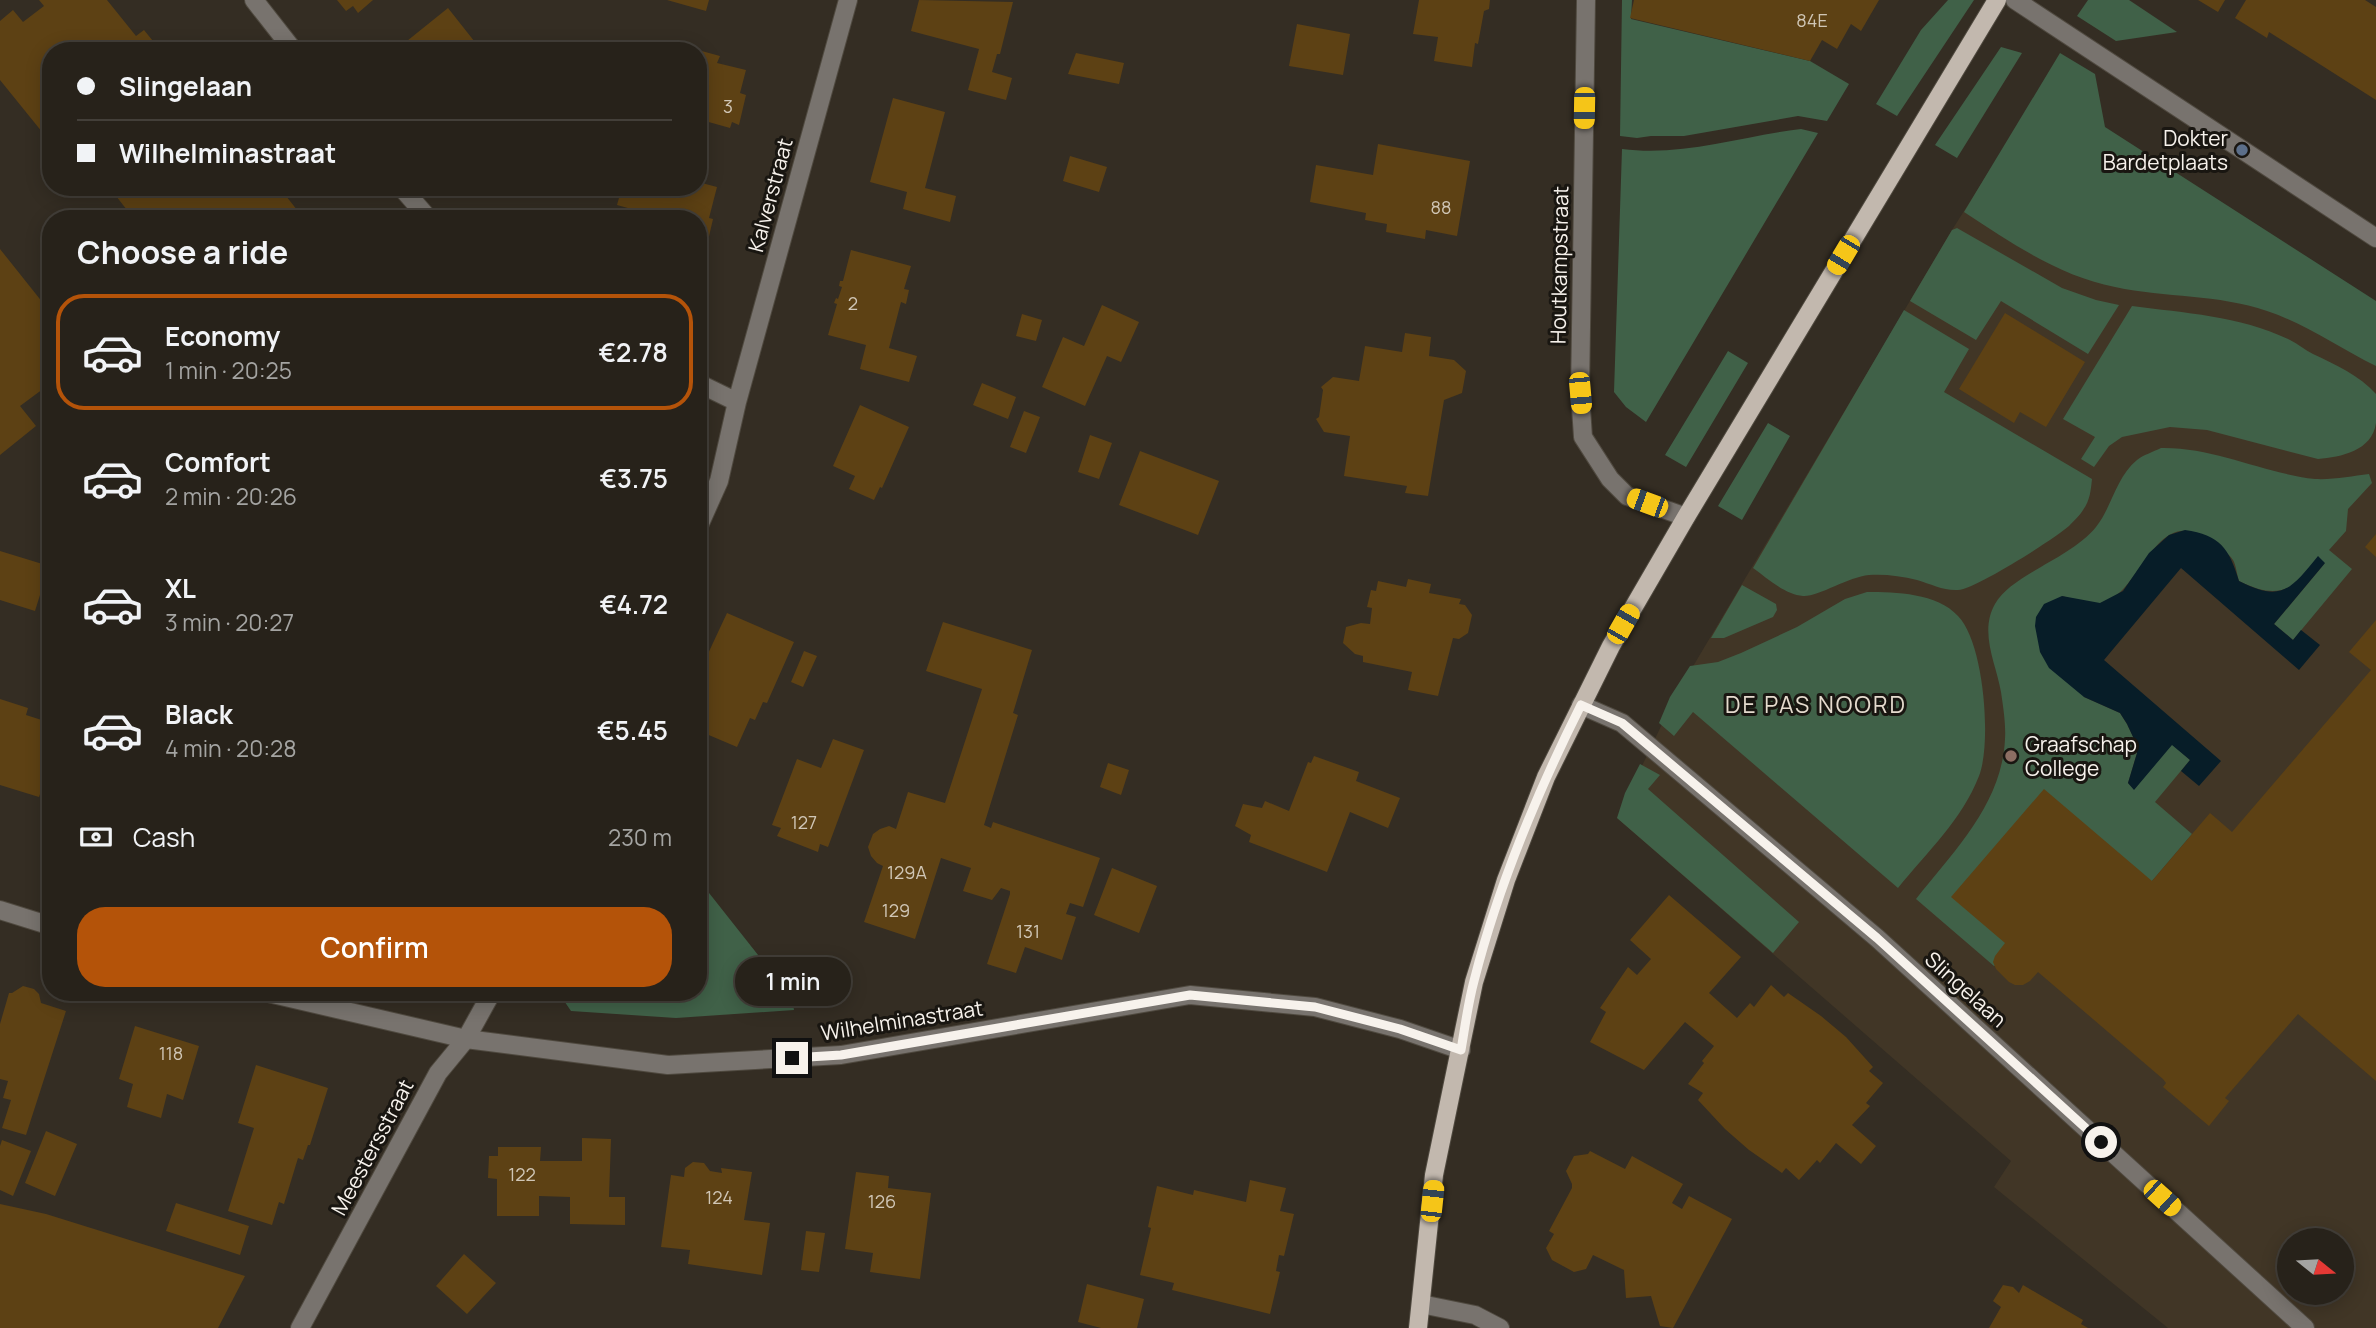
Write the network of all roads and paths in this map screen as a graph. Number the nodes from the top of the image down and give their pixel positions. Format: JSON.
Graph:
{"nodes":[{"id":1,"x":254,"y":0,"type":"edge"},
{"id":2,"x":848,"y":0,"type":"edge"},
{"id":3,"x":1586,"y":0,"type":"edge"},
{"id":4,"x":1997,"y":0,"type":"edge"},
{"id":5,"x":2015,"y":0,"type":"edge"},
{"id":6,"x":287,"y":42,"type":"edge"},
{"id":7,"x":409,"y":196,"type":"edge"},
{"id":8,"x":421,"y":210,"type":"edge"},
{"id":9,"x":2376,"y":238,"type":"edge"},
{"id":10,"x":707,"y":387,"type":"edge"},
{"id":11,"x":737,"y":402,"type":"junction"},
{"id":12,"x":707,"y":508,"type":"edge"},
{"id":13,"x":1686,"y":517,"type":"junction"},
{"id":14,"x":1581,"y":705,"type":"junction"},
{"id":15,"x":0,"y":910,"type":"edge"},
{"id":16,"x":42,"y":923,"type":"edge"},
{"id":17,"x":303,"y":1001,"type":"edge"},
{"id":18,"x":487,"y":1001,"type":"edge"},
{"id":19,"x":466,"y":1039,"type":"junction"},
{"id":20,"x":1461,"y":1050,"type":"junction"},
{"id":21,"x":1421,"y":1304,"type":"junction"},
{"id":22,"x":300,"y":1328,"type":"edge"},
{"id":23,"x":1418,"y":1328,"type":"edge"},
{"id":24,"x":1500,"y":1328,"type":"edge"},
{"id":25,"x":2305,"y":1328,"type":"edge"}],
"edges":[{"from":1,"to":6,"type":"street"},
{"from":2,"to":11,"type":"street","name":"Kalverstraat"},
{"from":3,"to":13,"type":"street","name":"Houtkampstraat"},
{"from":4,"to":13,"type":"main road"},
{"from":5,"to":9,"type":"street"},
{"from":7,"to":8,"type":"street"},
{"from":10,"to":11,"type":"street"},
{"from":11,"to":12,"type":"street"},
{"from":13,"to":14,"type":"main road"},
{"from":14,"to":20,"type":"main road"},
{"from":14,"to":25,"type":"street","name":"Slingelaan"},
{"from":15,"to":16,"type":"street"},
{"from":17,"to":19,"type":"street","name":"Wilhelminastraat"},
{"from":18,"to":19,"type":"street","name":"Meestersstraat"},
{"from":19,"to":20,"type":"street","name":"Wilhelminastraat"},
{"from":19,"to":22,"type":"street","name":"Meestersstraat"},
{"from":20,"to":21,"type":"main road"},
{"from":21,"to":23,"type":"main road"},
{"from":21,"to":24,"type":"street"}]}
